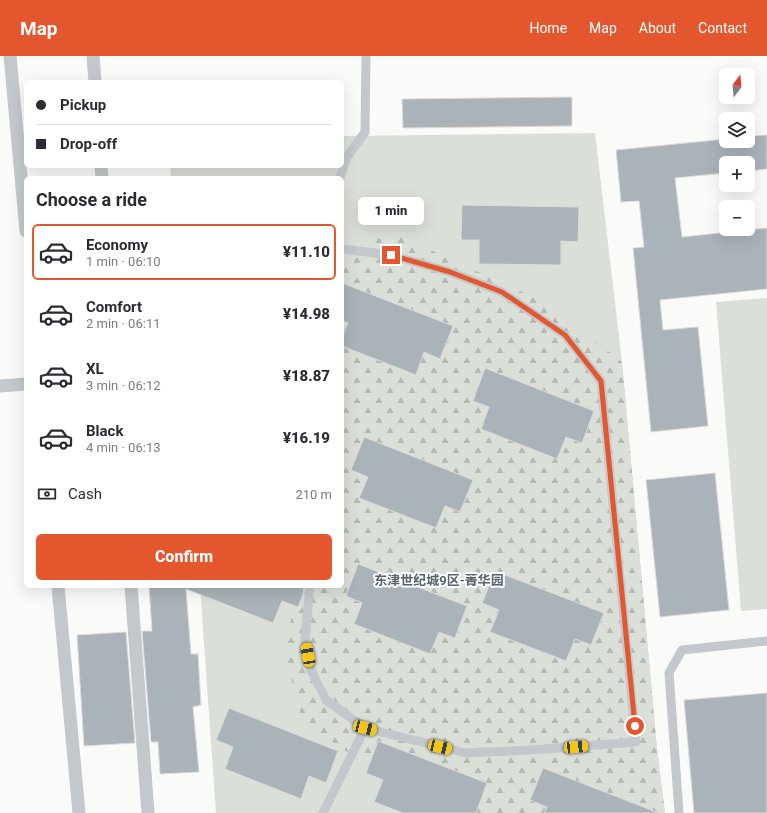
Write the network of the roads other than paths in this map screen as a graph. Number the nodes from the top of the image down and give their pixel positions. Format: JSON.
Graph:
{"nodes":[{"id":1,"x":10,"y":56,"type":"edge"},
{"id":2,"x":93,"y":56,"type":"edge"},
{"id":3,"x":366,"y":56,"type":"edge"},
{"id":4,"x":95,"y":80,"type":"edge"},
{"id":5,"x":344,"y":165,"type":"edge"},
{"id":6,"x":24,"y":210,"type":"edge"},
{"id":7,"x":344,"y":249,"type":"edge"},
{"id":8,"x":24,"y":384,"type":"edge"},
{"id":9,"x":0,"y":386,"type":"edge"},
{"id":10,"x":58,"y":588,"type":"edge"},
{"id":11,"x":132,"y":588,"type":"edge"},
{"id":12,"x":310,"y":588,"type":"edge"},
{"id":13,"x":767,"y":641,"type":"edge"},
{"id":14,"x":365,"y":728,"type":"junction"},
{"id":15,"x":79,"y":813,"type":"edge"},
{"id":16,"x":148,"y":813,"type":"edge"},
{"id":17,"x":323,"y":813,"type":"edge"},
{"id":18,"x":679,"y":813,"type":"edge"}],
"edges":[{"from":1,"to":6,"type":"street"},
{"from":2,"to":4,"type":"street"},
{"from":3,"to":5,"type":"lane"},
{"from":7,"to":14,"type":"lane"},
{"from":8,"to":9,"type":"street"},
{"from":10,"to":15,"type":"street"},
{"from":11,"to":16,"type":"street"},
{"from":12,"to":14,"type":"lane"},
{"from":13,"to":18,"type":"lane"},
{"from":14,"to":17,"type":"lane"}]}
